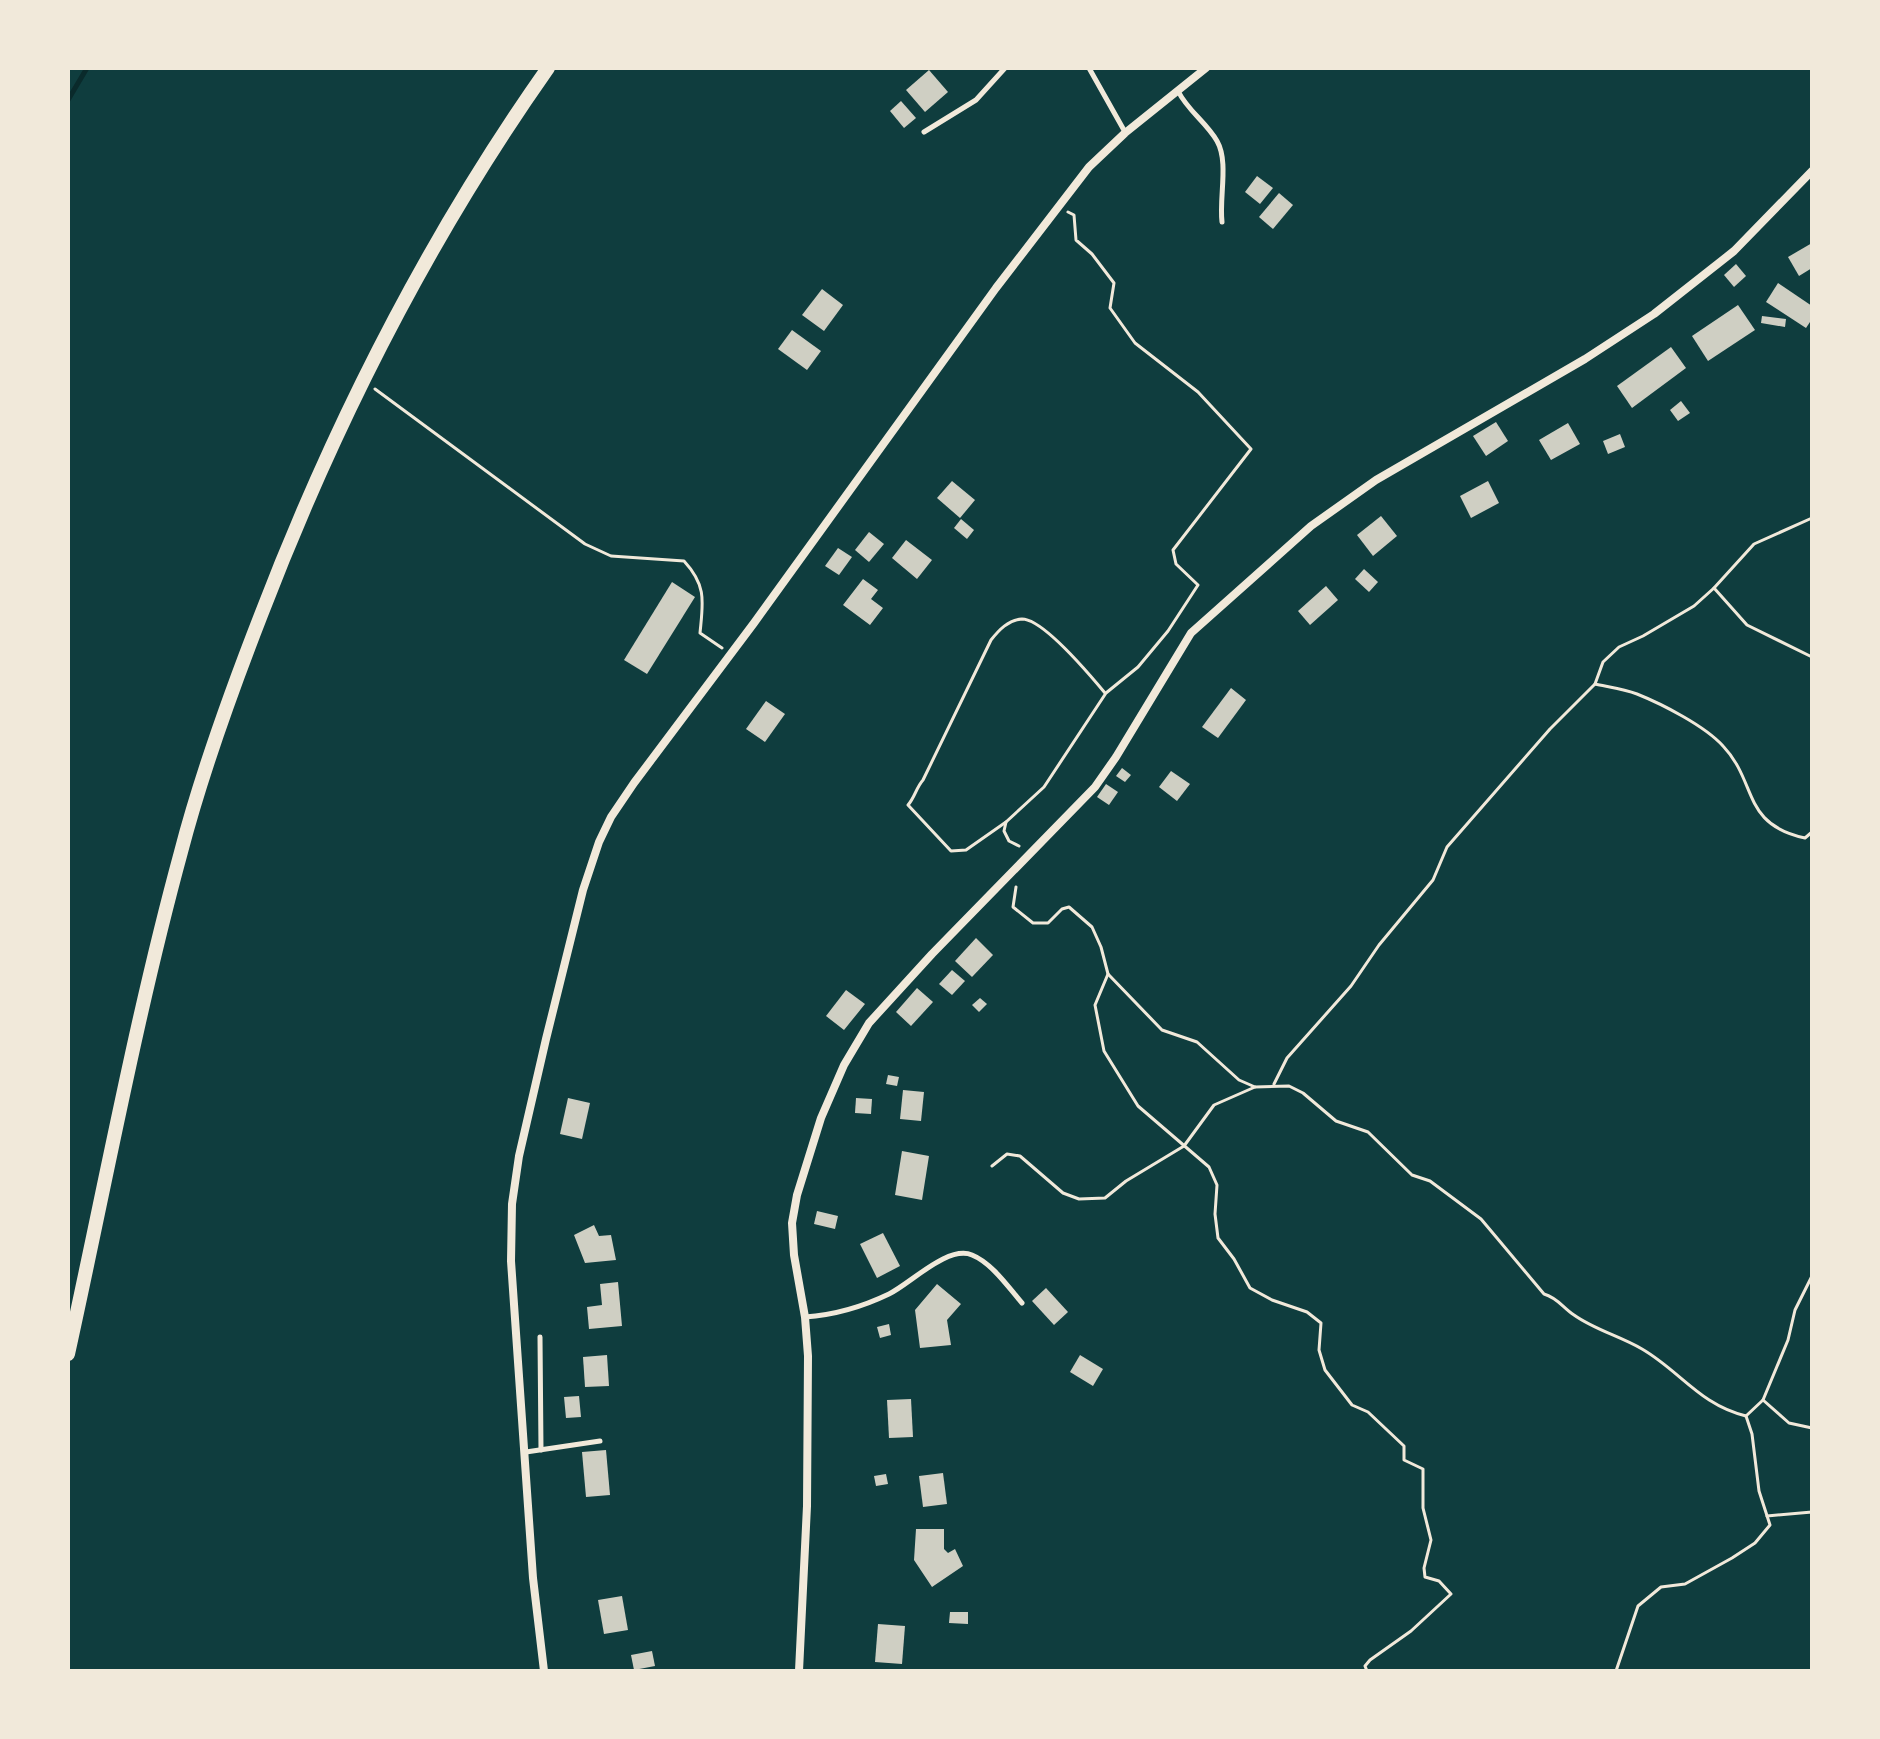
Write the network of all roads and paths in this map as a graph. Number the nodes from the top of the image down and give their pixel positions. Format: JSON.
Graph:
{"nodes":[{"id":1,"x":548,"y":68,"type":"edge"},
{"id":2,"x":1005,"y":68,"type":"edge"},
{"id":3,"x":1089,"y":68,"type":"edge"},
{"id":4,"x":1206,"y":68,"type":"edge"},
{"id":5,"x":1177,"y":90,"type":"junction"},
{"id":6,"x":924,"y":132,"type":"dead end"},
{"id":7,"x":1125,"y":133,"type":"junction"},
{"id":8,"x":1812,"y":171,"type":"edge"},
{"id":9,"x":1059,"y":206,"type":"junction"},
{"id":10,"x":1222,"y":222,"type":"dead end"},
{"id":11,"x":362,"y":379,"type":"junction"},
{"id":12,"x":1812,"y":518,"type":"edge"},
{"id":13,"x":1714,"y":588,"type":"junction"},
{"id":14,"x":731,"y":653,"type":"junction"},
{"id":15,"x":1812,"y":657,"type":"edge"},
{"id":16,"x":1595,"y":684,"type":"junction"},
{"id":17,"x":1106,"y":693,"type":"junction"},
{"id":18,"x":1006,"y":822,"type":"junction"},
{"id":19,"x":1812,"y":832,"type":"edge"},
{"id":20,"x":1031,"y":854,"type":"junction"},
{"id":21,"x":1016,"y":886,"type":"dead end"},
{"id":22,"x":1108,"y":974,"type":"junction"},
{"id":23,"x":1274,"y":1084,"type":"junction"},
{"id":24,"x":1255,"y":1087,"type":"junction"},
{"id":25,"x":1184,"y":1146,"type":"junction"},
{"id":26,"x":992,"y":1166,"type":"dead end"},
{"id":27,"x":1812,"y":1276,"type":"edge"},
{"id":28,"x":1022,"y":1303,"type":"dead end"},
{"id":29,"x":805,"y":1317,"type":"junction"},
{"id":30,"x":540,"y":1337,"type":"dead end"},
{"id":31,"x":68,"y":1354,"type":"edge"},
{"id":32,"x":1763,"y":1400,"type":"junction"},
{"id":33,"x":1746,"y":1416,"type":"junction"},
{"id":34,"x":1812,"y":1428,"type":"edge"},
{"id":35,"x":600,"y":1441,"type":"dead end"},
{"id":36,"x":541,"y":1450,"type":"junction"},
{"id":37,"x":526,"y":1452,"type":"junction"},
{"id":38,"x":1812,"y":1512,"type":"edge"},
{"id":39,"x":1767,"y":1516,"type":"junction"},
{"id":40,"x":544,"y":1671,"type":"edge"},
{"id":41,"x":799,"y":1671,"type":"edge"},
{"id":42,"x":1367,"y":1671,"type":"edge"},
{"id":43,"x":1616,"y":1671,"type":"edge"}],
"edges":[{"from":1,"to":11,"type":"main road"},
{"from":2,"to":6,"type":"lane"},
{"from":3,"to":7,"type":"lane"},
{"from":4,"to":5,"type":"street"},
{"from":5,"to":7,"type":"street"},
{"from":5,"to":10,"type":"lane"},
{"from":7,"to":9,"type":"street"},
{"from":8,"to":20,"type":"street"},
{"from":9,"to":14,"type":"street"},
{"from":9,"to":17,"type":"path"},
{"from":11,"to":14,"type":"path"},
{"from":11,"to":31,"type":"main road"},
{"from":12,"to":13,"type":"path"},
{"from":13,"to":15,"type":"path"},
{"from":13,"to":16,"type":"path"},
{"from":14,"to":37,"type":"street"},
{"from":16,"to":19,"type":"path"},
{"from":16,"to":23,"type":"path"},
{"from":17,"to":18,"type":"path"},
{"from":17,"to":18,"type":"path"},
{"from":18,"to":20,"type":"path"},
{"from":20,"to":29,"type":"street"},
{"from":21,"to":22,"type":"path"},
{"from":22,"to":24,"type":"path"},
{"from":22,"to":25,"type":"path"},
{"from":23,"to":24,"type":"path"},
{"from":23,"to":33,"type":"path"},
{"from":24,"to":25,"type":"path"},
{"from":25,"to":26,"type":"path"},
{"from":25,"to":42,"type":"path"},
{"from":27,"to":32,"type":"path"},
{"from":28,"to":29,"type":"lane"},
{"from":29,"to":41,"type":"street"},
{"from":30,"to":36,"type":"lane"},
{"from":32,"to":33,"type":"path"},
{"from":32,"to":34,"type":"path"},
{"from":33,"to":39,"type":"path"},
{"from":35,"to":36,"type":"lane"},
{"from":36,"to":37,"type":"lane"},
{"from":37,"to":40,"type":"street"},
{"from":38,"to":39,"type":"path"},
{"from":39,"to":43,"type":"path"}]}
